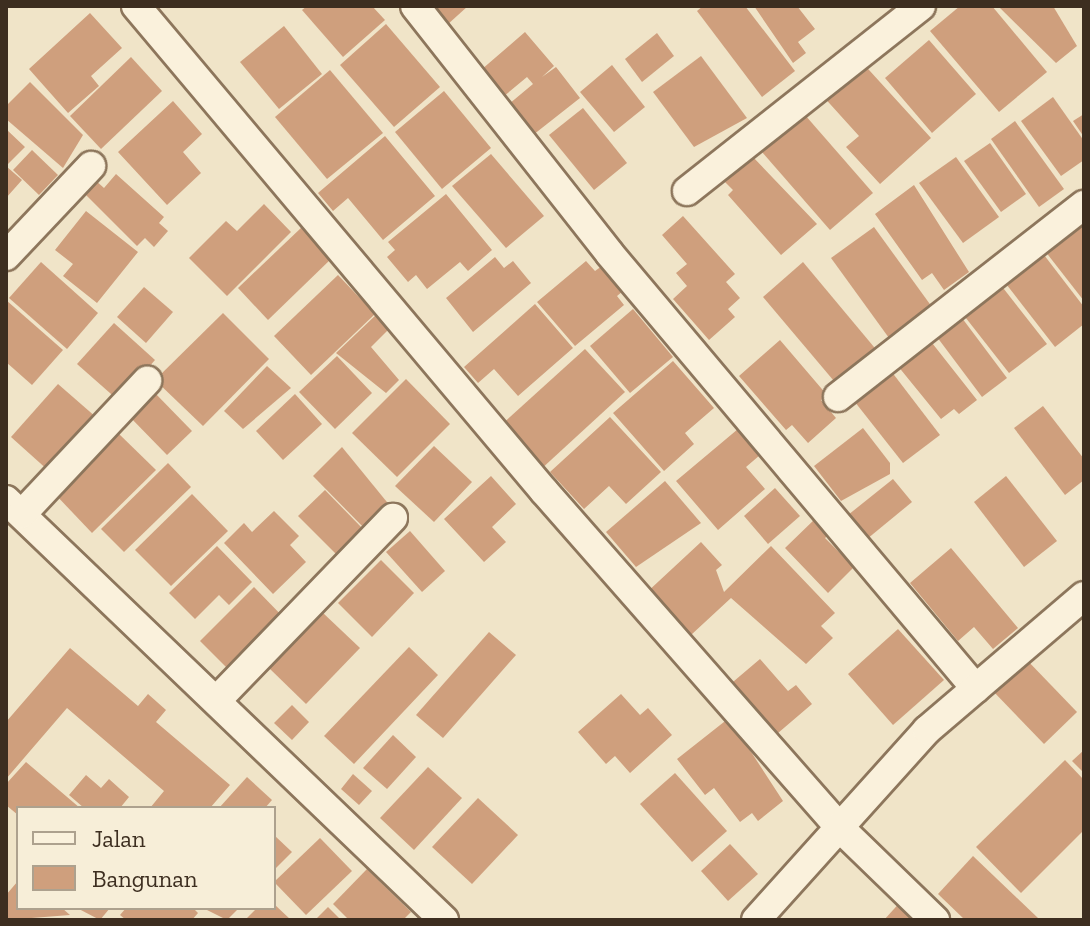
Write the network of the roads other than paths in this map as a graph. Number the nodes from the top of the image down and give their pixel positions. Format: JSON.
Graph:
{"nodes":[{"id":1,"x":136,"y":6,"type":"edge"},
{"id":2,"x":415,"y":6,"type":"edge"},
{"id":3,"x":921,"y":6,"type":"edge"},
{"id":4,"x":91,"y":166,"type":"dead end"},
{"id":5,"x":687,"y":191,"type":"dead end"},
{"id":6,"x":1084,"y":205,"type":"edge"},
{"id":7,"x":6,"y":256,"type":"edge"},
{"id":8,"x":147,"y":381,"type":"dead end"},
{"id":9,"x":838,"y":397,"type":"dead end"},
{"id":10,"x":14,"y":507,"type":"edge"},
{"id":11,"x":393,"y":518,"type":"dead end"},
{"id":12,"x":1084,"y":596,"type":"edge"},
{"id":13,"x":976,"y":689,"type":"junction"},
{"id":14,"x":218,"y":699,"type":"junction"},
{"id":15,"x":839,"y":827,"type":"junction"},
{"id":16,"x":431,"y":916,"type":"edge"},
{"id":17,"x":756,"y":920,"type":"edge"},
{"id":18,"x":935,"y":920,"type":"edge"}],
"edges":[{"from":1,"to":15,"type":"street"},
{"from":2,"to":13,"type":"street"},
{"from":3,"to":5,"type":"street"},
{"from":4,"to":7,"type":"street"},
{"from":6,"to":9,"type":"street"},
{"from":8,"to":10,"type":"street"},
{"from":10,"to":14,"type":"street"},
{"from":11,"to":14,"type":"street"},
{"from":12,"to":13,"type":"street"},
{"from":13,"to":15,"type":"street"},
{"from":14,"to":16,"type":"street"},
{"from":15,"to":17,"type":"street"},
{"from":15,"to":18,"type":"street"}]}
